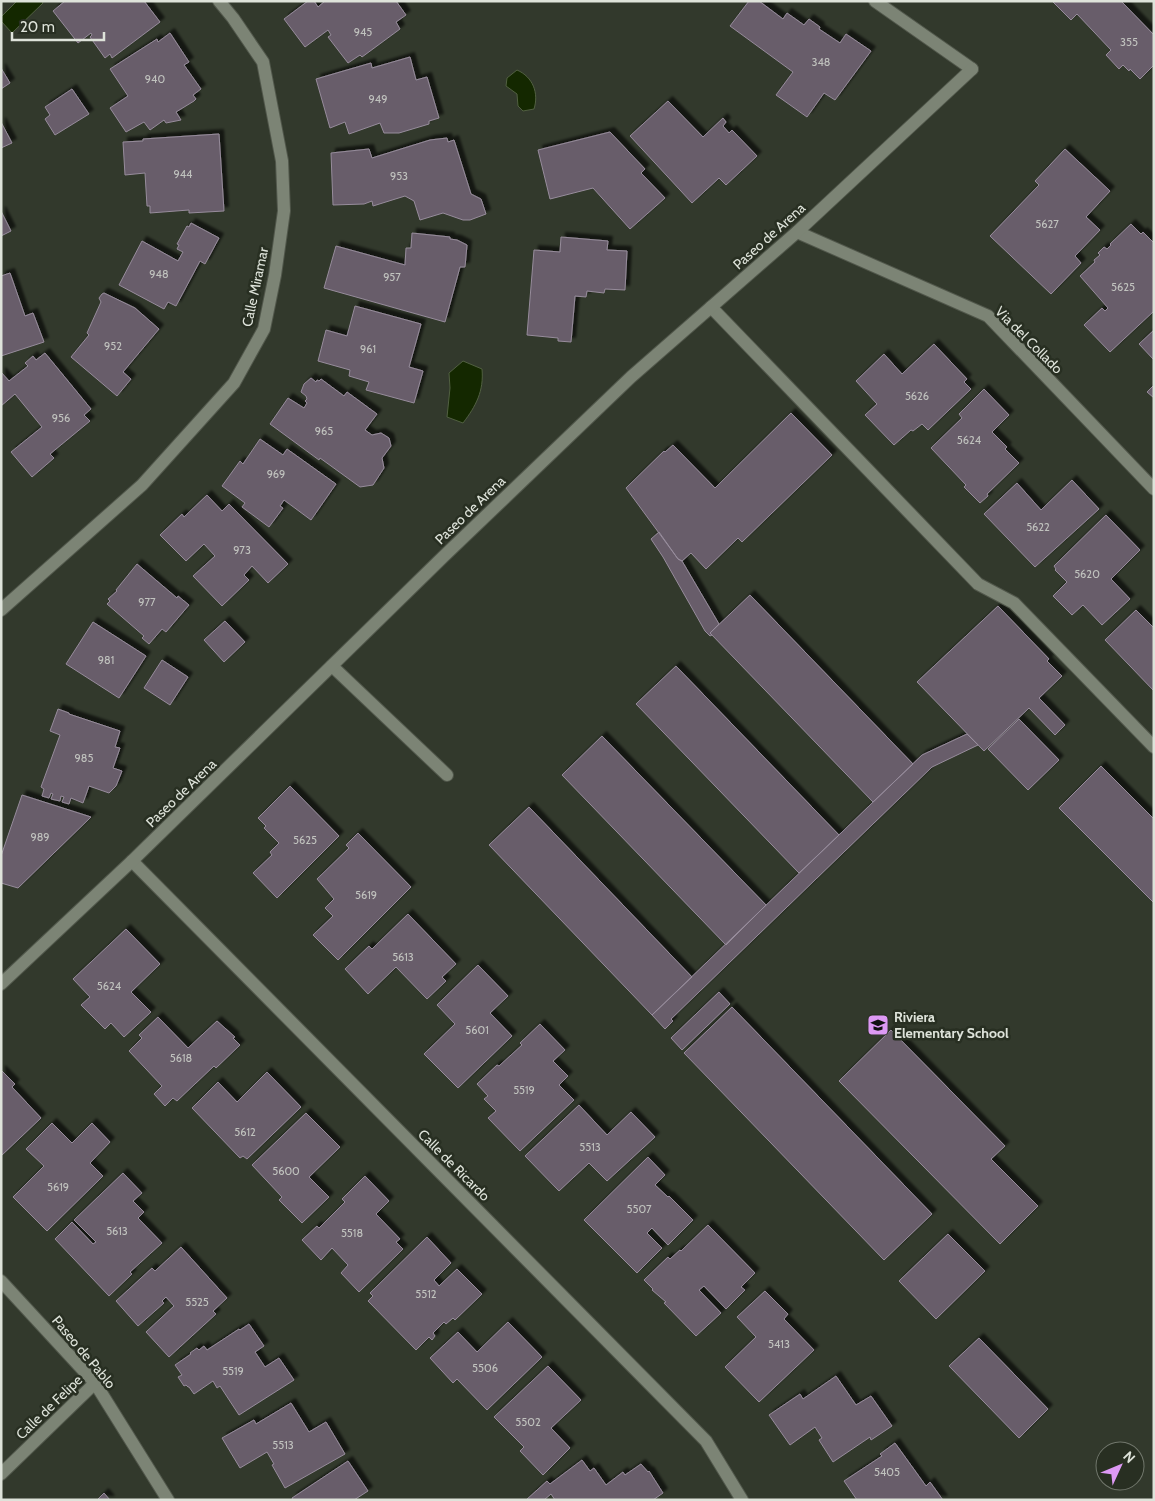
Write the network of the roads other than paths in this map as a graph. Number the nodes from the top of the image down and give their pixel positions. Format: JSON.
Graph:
{"nodes":[{"id":1,"x":219,"y":1,"type":"edge"},
{"id":2,"x":875,"y":1,"type":"edge"},
{"id":3,"x":797,"y":232,"type":"junction"},
{"id":4,"x":711,"y":307,"type":"junction"},
{"id":5,"x":1154,"y":489,"type":"edge"},
{"id":6,"x":1,"y":610,"type":"edge"},
{"id":7,"x":332,"y":666,"type":"junction"},
{"id":8,"x":1154,"y":747,"type":"edge"},
{"id":9,"x":446,"y":775,"type":"dead end"},
{"id":10,"x":132,"y":861,"type":"junction"},
{"id":11,"x":1,"y":984,"type":"edge"},
{"id":12,"x":1,"y":1280,"type":"edge"},
{"id":13,"x":95,"y":1383,"type":"junction"},
{"id":14,"x":1,"y":1474,"type":"edge"},
{"id":15,"x":168,"y":1500,"type":"edge"},
{"id":16,"x":742,"y":1500,"type":"edge"}],
"edges":[{"from":1,"to":6,"type":"street","name":"Calle Miramar"},
{"from":2,"to":3,"type":"street","name":"Paseo de Arena"},
{"from":3,"to":4,"type":"street","name":"Paseo de Arena"},
{"from":3,"to":5,"type":"street","name":"Via del Collado"},
{"from":4,"to":7,"type":"street","name":"Paseo de Arena"},
{"from":4,"to":8,"type":"street"},
{"from":7,"to":9,"type":"street"},
{"from":7,"to":10,"type":"street","name":"Paseo de Arena"},
{"from":10,"to":11,"type":"street","name":"Paseo de Arena"},
{"from":10,"to":16,"type":"street","name":"Calle de Ricardo"},
{"from":12,"to":13,"type":"street","name":"Paseo de Pablo"},
{"from":13,"to":14,"type":"street","name":"Calle de Felipe"},
{"from":13,"to":15,"type":"street","name":"Paseo de Pablo"}]}
